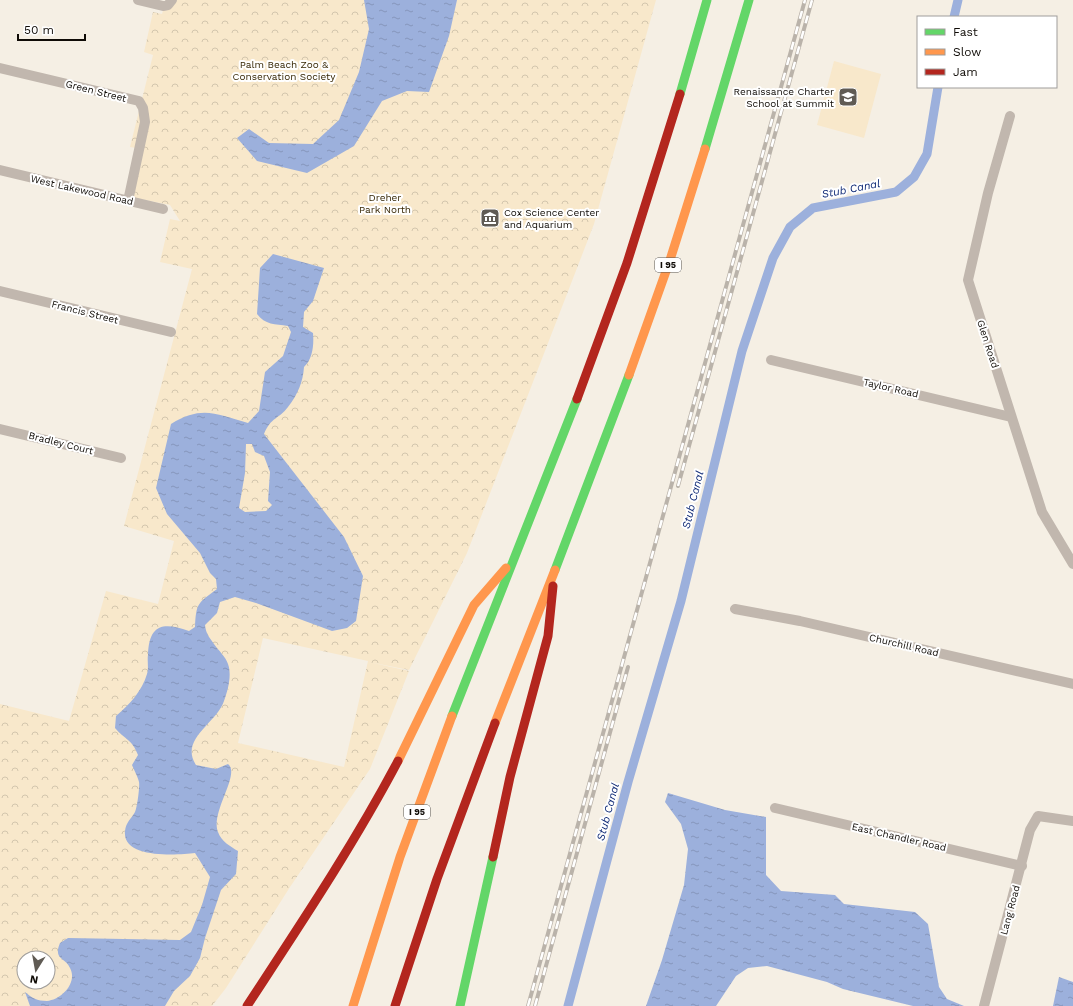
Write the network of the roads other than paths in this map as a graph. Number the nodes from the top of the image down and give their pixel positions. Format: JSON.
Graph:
{"nodes":[{"id":1,"x":138,"y":0,"type":"edge"},
{"id":2,"x":172,"y":0,"type":"edge"},
{"id":3,"x":707,"y":0,"type":"edge"},
{"id":4,"x":749,"y":0,"type":"edge"},
{"id":5,"x":0,"y":68,"type":"edge"},
{"id":6,"x":1010,"y":116,"type":"dead end"},
{"id":7,"x":0,"y":170,"type":"edge"},
{"id":8,"x":128,"y":201,"type":"junction"},
{"id":9,"x":163,"y":210,"type":"dead end"},
{"id":10,"x":0,"y":291,"type":"edge"},
{"id":11,"x":171,"y":332,"type":"dead end"},
{"id":12,"x":772,"y":360,"type":"dead end"},
{"id":13,"x":1011,"y":417,"type":"junction"},
{"id":14,"x":0,"y":429,"type":"edge"},
{"id":15,"x":121,"y":458,"type":"dead end"},
{"id":16,"x":516,"y":556,"type":"junction"},
{"id":17,"x":1073,"y":564,"type":"edge"},
{"id":18,"x":554,"y":570,"type":"junction"},
{"id":19,"x":735,"y":609,"type":"dead end"},
{"id":20,"x":1073,"y":684,"type":"edge"},
{"id":21,"x":775,"y":808,"type":"dead end"},
{"id":22,"x":1073,"y":821,"type":"edge"},
{"id":23,"x":1022,"y":866,"type":"junction"},
{"id":24,"x":247,"y":1006,"type":"edge"},
{"id":25,"x":353,"y":1006,"type":"edge"},
{"id":26,"x":395,"y":1006,"type":"edge"},
{"id":27,"x":460,"y":1006,"type":"edge"},
{"id":28,"x":984,"y":1006,"type":"edge"}],
"edges":[{"from":1,"to":2,"type":"street"},
{"from":3,"to":16,"type":"highway","number":"I 95"},
{"from":4,"to":18,"type":"highway","number":"I 95"},
{"from":5,"to":8,"type":"street","name":"Green Street"},
{"from":6,"to":13,"type":"street","name":"Glen Road"},
{"from":7,"to":8,"type":"street","name":"West Lakewood Road"},
{"from":8,"to":9,"type":"street","name":"West Lakewood Road"},
{"from":10,"to":11,"type":"street","name":"Francis Street"},
{"from":12,"to":13,"type":"street","name":"Taylor Road"},
{"from":13,"to":17,"type":"street","name":"Glen Road"},
{"from":14,"to":15,"type":"street","name":"Bradley Court"},
{"from":16,"to":24,"type":"highway"},
{"from":16,"to":25,"type":"highway","number":"I 95"},
{"from":18,"to":26,"type":"highway","number":"I 95"},
{"from":18,"to":27,"type":"highway"},
{"from":19,"to":20,"type":"street","name":"Churchill Road"},
{"from":21,"to":23,"type":"street","name":"East Chandler Road"},
{"from":22,"to":23,"type":"street","name":"Lang Road"},
{"from":23,"to":28,"type":"street","name":"Lang Road"}]}
